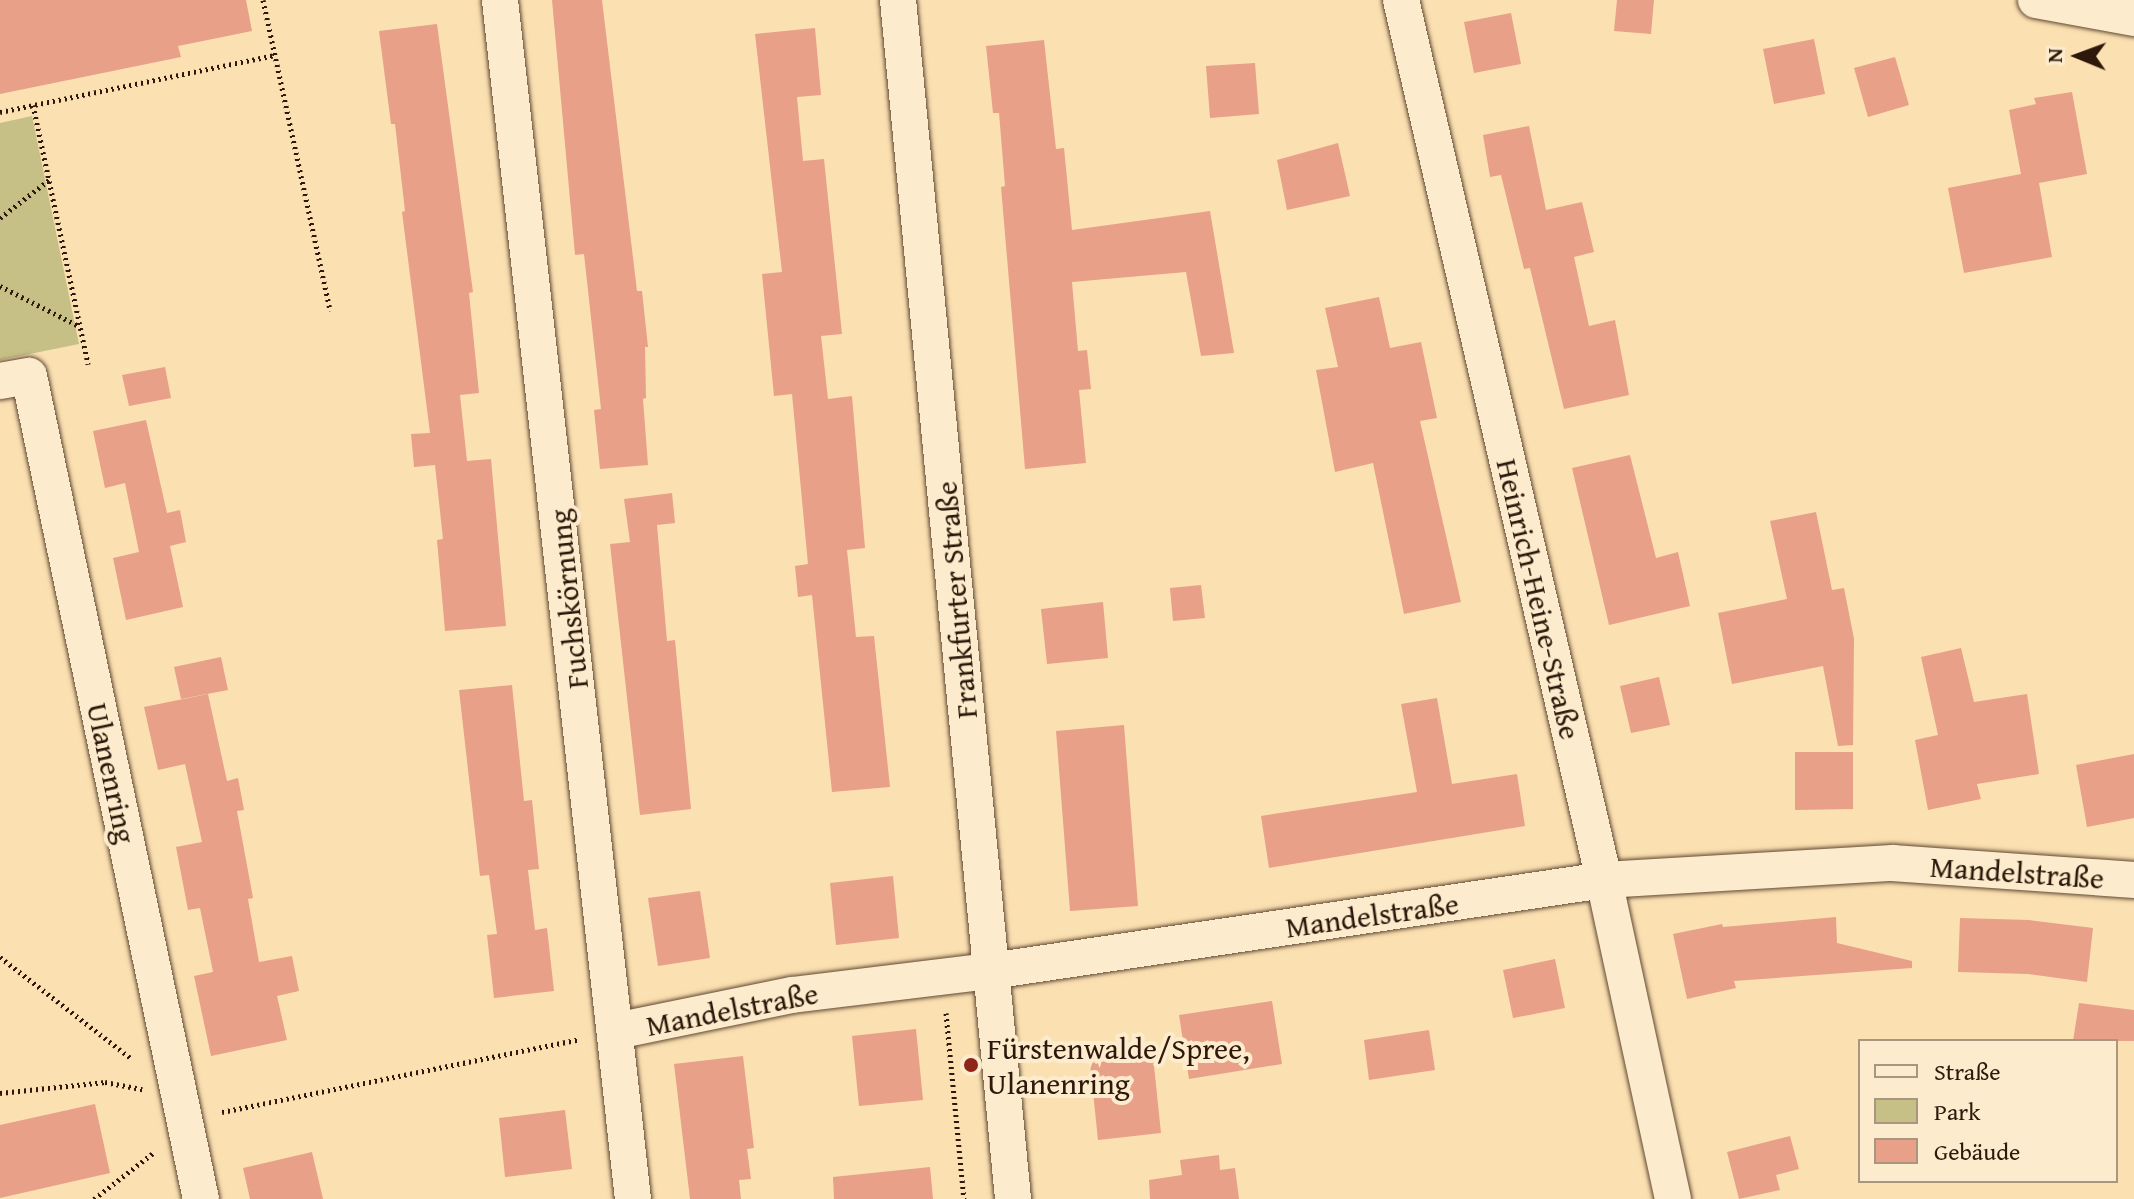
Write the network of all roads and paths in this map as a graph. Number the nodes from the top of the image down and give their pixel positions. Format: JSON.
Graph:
{"nodes":[{"id":1,"x":263,"y":0,"type":"edge"},
{"id":2,"x":500,"y":0,"type":"edge"},
{"id":3,"x":898,"y":0,"type":"edge"},
{"id":4,"x":1401,"y":0,"type":"edge"},
{"id":5,"x":2036,"y":0,"type":"edge"},
{"id":6,"x":2134,"y":18,"type":"edge"},
{"id":7,"x":275,"y":55,"type":"junction"},
{"id":8,"x":33,"y":105,"type":"junction"},
{"id":9,"x":0,"y":112,"type":"edge"},
{"id":10,"x":49,"y":180,"type":"junction"},
{"id":11,"x":0,"y":218,"type":"edge"},
{"id":12,"x":0,"y":286,"type":"edge"},
{"id":13,"x":330,"y":311,"type":"dead end"},
{"id":14,"x":80,"y":326,"type":"junction"},
{"id":15,"x":88,"y":364,"type":"dead end"},
{"id":16,"x":0,"y":381,"type":"edge"},
{"id":17,"x":1604,"y":880,"type":"junction"},
{"id":18,"x":2134,"y":880,"type":"edge"},
{"id":19,"x":0,"y":957,"type":"edge"},
{"id":20,"x":991,"y":971,"type":"junction"},
{"id":21,"x":943,"y":977,"type":"junction"},
{"id":22,"x":616,"y":1031,"type":"junction"},
{"id":23,"x":134,"y":1061,"type":"dead end"},
{"id":24,"x":0,"y":1093,"type":"edge"},
{"id":25,"x":184,"y":1114,"type":"junction"},
{"id":26,"x":94,"y":1199,"type":"edge"},
{"id":27,"x":201,"y":1199,"type":"edge"},
{"id":28,"x":633,"y":1199,"type":"edge"},
{"id":29,"x":964,"y":1199,"type":"edge"},
{"id":30,"x":1013,"y":1199,"type":"edge"},
{"id":31,"x":1673,"y":1199,"type":"edge"}],
"edges":[{"from":1,"to":7,"type":"path"},
{"from":2,"to":22,"type":"street","name":"Fuchskörnung"},
{"from":3,"to":20,"type":"street","name":"Frankfurter Straße"},
{"from":4,"to":17,"type":"street","name":"Heinrich-Heine-Straße"},
{"from":5,"to":6,"type":"street"},
{"from":7,"to":8,"type":"path"},
{"from":7,"to":13,"type":"path"},
{"from":8,"to":9,"type":"path"},
{"from":8,"to":10,"type":"path"},
{"from":10,"to":11,"type":"path"},
{"from":10,"to":14,"type":"path"},
{"from":12,"to":14,"type":"path"},
{"from":14,"to":15,"type":"path"},
{"from":16,"to":25,"type":"street","name":"Ulanenring"},
{"from":17,"to":18,"type":"street","name":"Mandelstraße"},
{"from":17,"to":20,"type":"street","name":"Mandelstraße"},
{"from":17,"to":31,"type":"street","name":"Heinrich-Heine-Straße"},
{"from":19,"to":23,"type":"path"},
{"from":20,"to":21,"type":"street","name":"Mandelstraße"},
{"from":20,"to":30,"type":"street","name":"Frankfurter Straße"},
{"from":21,"to":22,"type":"street","name":"Mandelstraße"},
{"from":21,"to":29,"type":"path"},
{"from":22,"to":25,"type":"path"},
{"from":22,"to":28,"type":"street","name":"Fuchskörnung"},
{"from":24,"to":25,"type":"path"},
{"from":25,"to":26,"type":"path"},
{"from":25,"to":27,"type":"street","name":"Ulanenring"}]}
